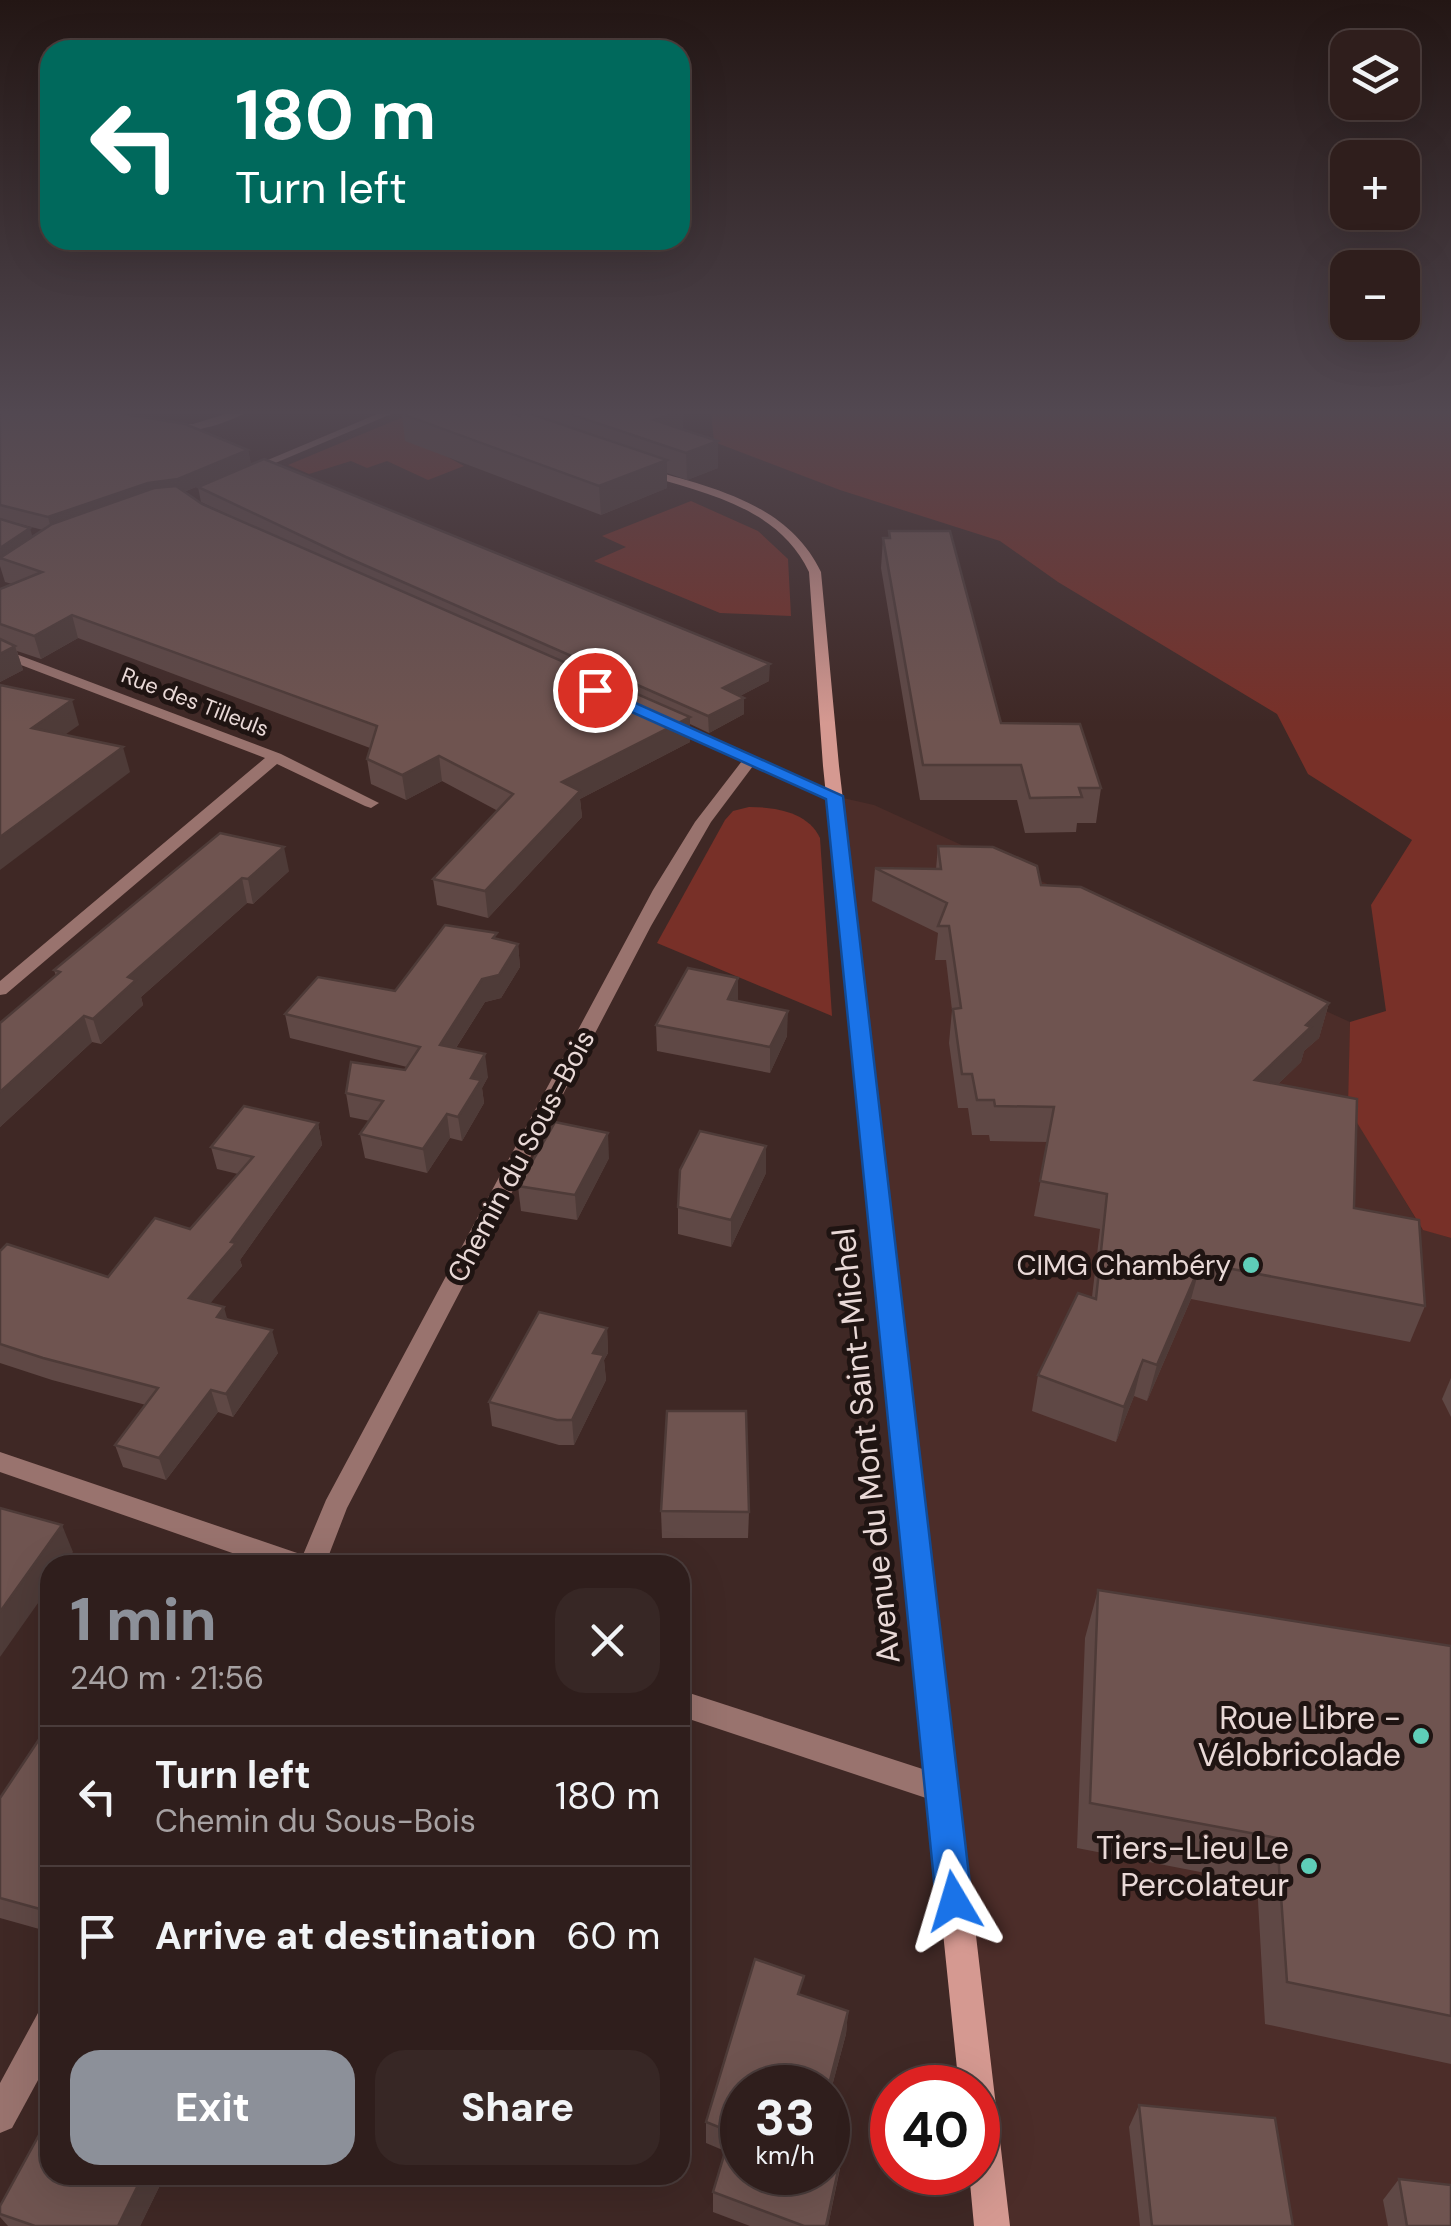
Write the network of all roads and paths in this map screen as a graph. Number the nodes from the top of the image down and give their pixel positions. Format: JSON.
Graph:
{"nodes":[{"id":1,"x":765,"y":516,"type":"edge"},
{"id":2,"x":0,"y":652,"type":"edge"},
{"id":3,"x":649,"y":714,"type":"edge"},
{"id":4,"x":276,"y":757,"type":"junction"},
{"id":5,"x":752,"y":759,"type":"junction"},
{"id":6,"x":834,"y":796,"type":"junction"},
{"id":7,"x":371,"y":802,"type":"dead end"},
{"id":8,"x":0,"y":990,"type":"edge"},
{"id":9,"x":0,"y":1462,"type":"edge"},
{"id":10,"x":269,"y":1555,"type":"edge"},
{"id":11,"x":316,"y":1555,"type":"edge"},
{"id":12,"x":690,"y":1706,"type":"edge"},
{"id":13,"x":941,"y":1789,"type":"junction"},
{"id":14,"x":40,"y":2043,"type":"edge"},
{"id":15,"x":973,"y":2065,"type":"edge"},
{"id":16,"x":0,"y":2116,"type":"edge"},
{"id":17,"x":989,"y":2195,"type":"edge"},
{"id":18,"x":992,"y":2226,"type":"edge"}],
"edges":[{"from":1,"to":6,"type":"street","name":"Avenue du Mont Saint-Michel"},
{"from":2,"to":4,"type":"street","name":"Rue des Tilleuls"},
{"from":3,"to":5,"type":"street"},
{"from":4,"to":7,"type":"street","name":"Rue des Tilleuls"},
{"from":4,"to":8,"type":"street"},
{"from":5,"to":6,"type":"street"},
{"from":5,"to":11,"type":"street","name":"Chemin du Sous-Bois"},
{"from":6,"to":13,"type":"street","name":"Avenue du Mont Saint-Michel"},
{"from":9,"to":10,"type":"street"},
{"from":12,"to":13,"type":"street"},
{"from":13,"to":15,"type":"street","name":"Avenue du Mont Saint-Michel"},
{"from":14,"to":16,"type":"street"},
{"from":17,"to":18,"type":"street"}]}
